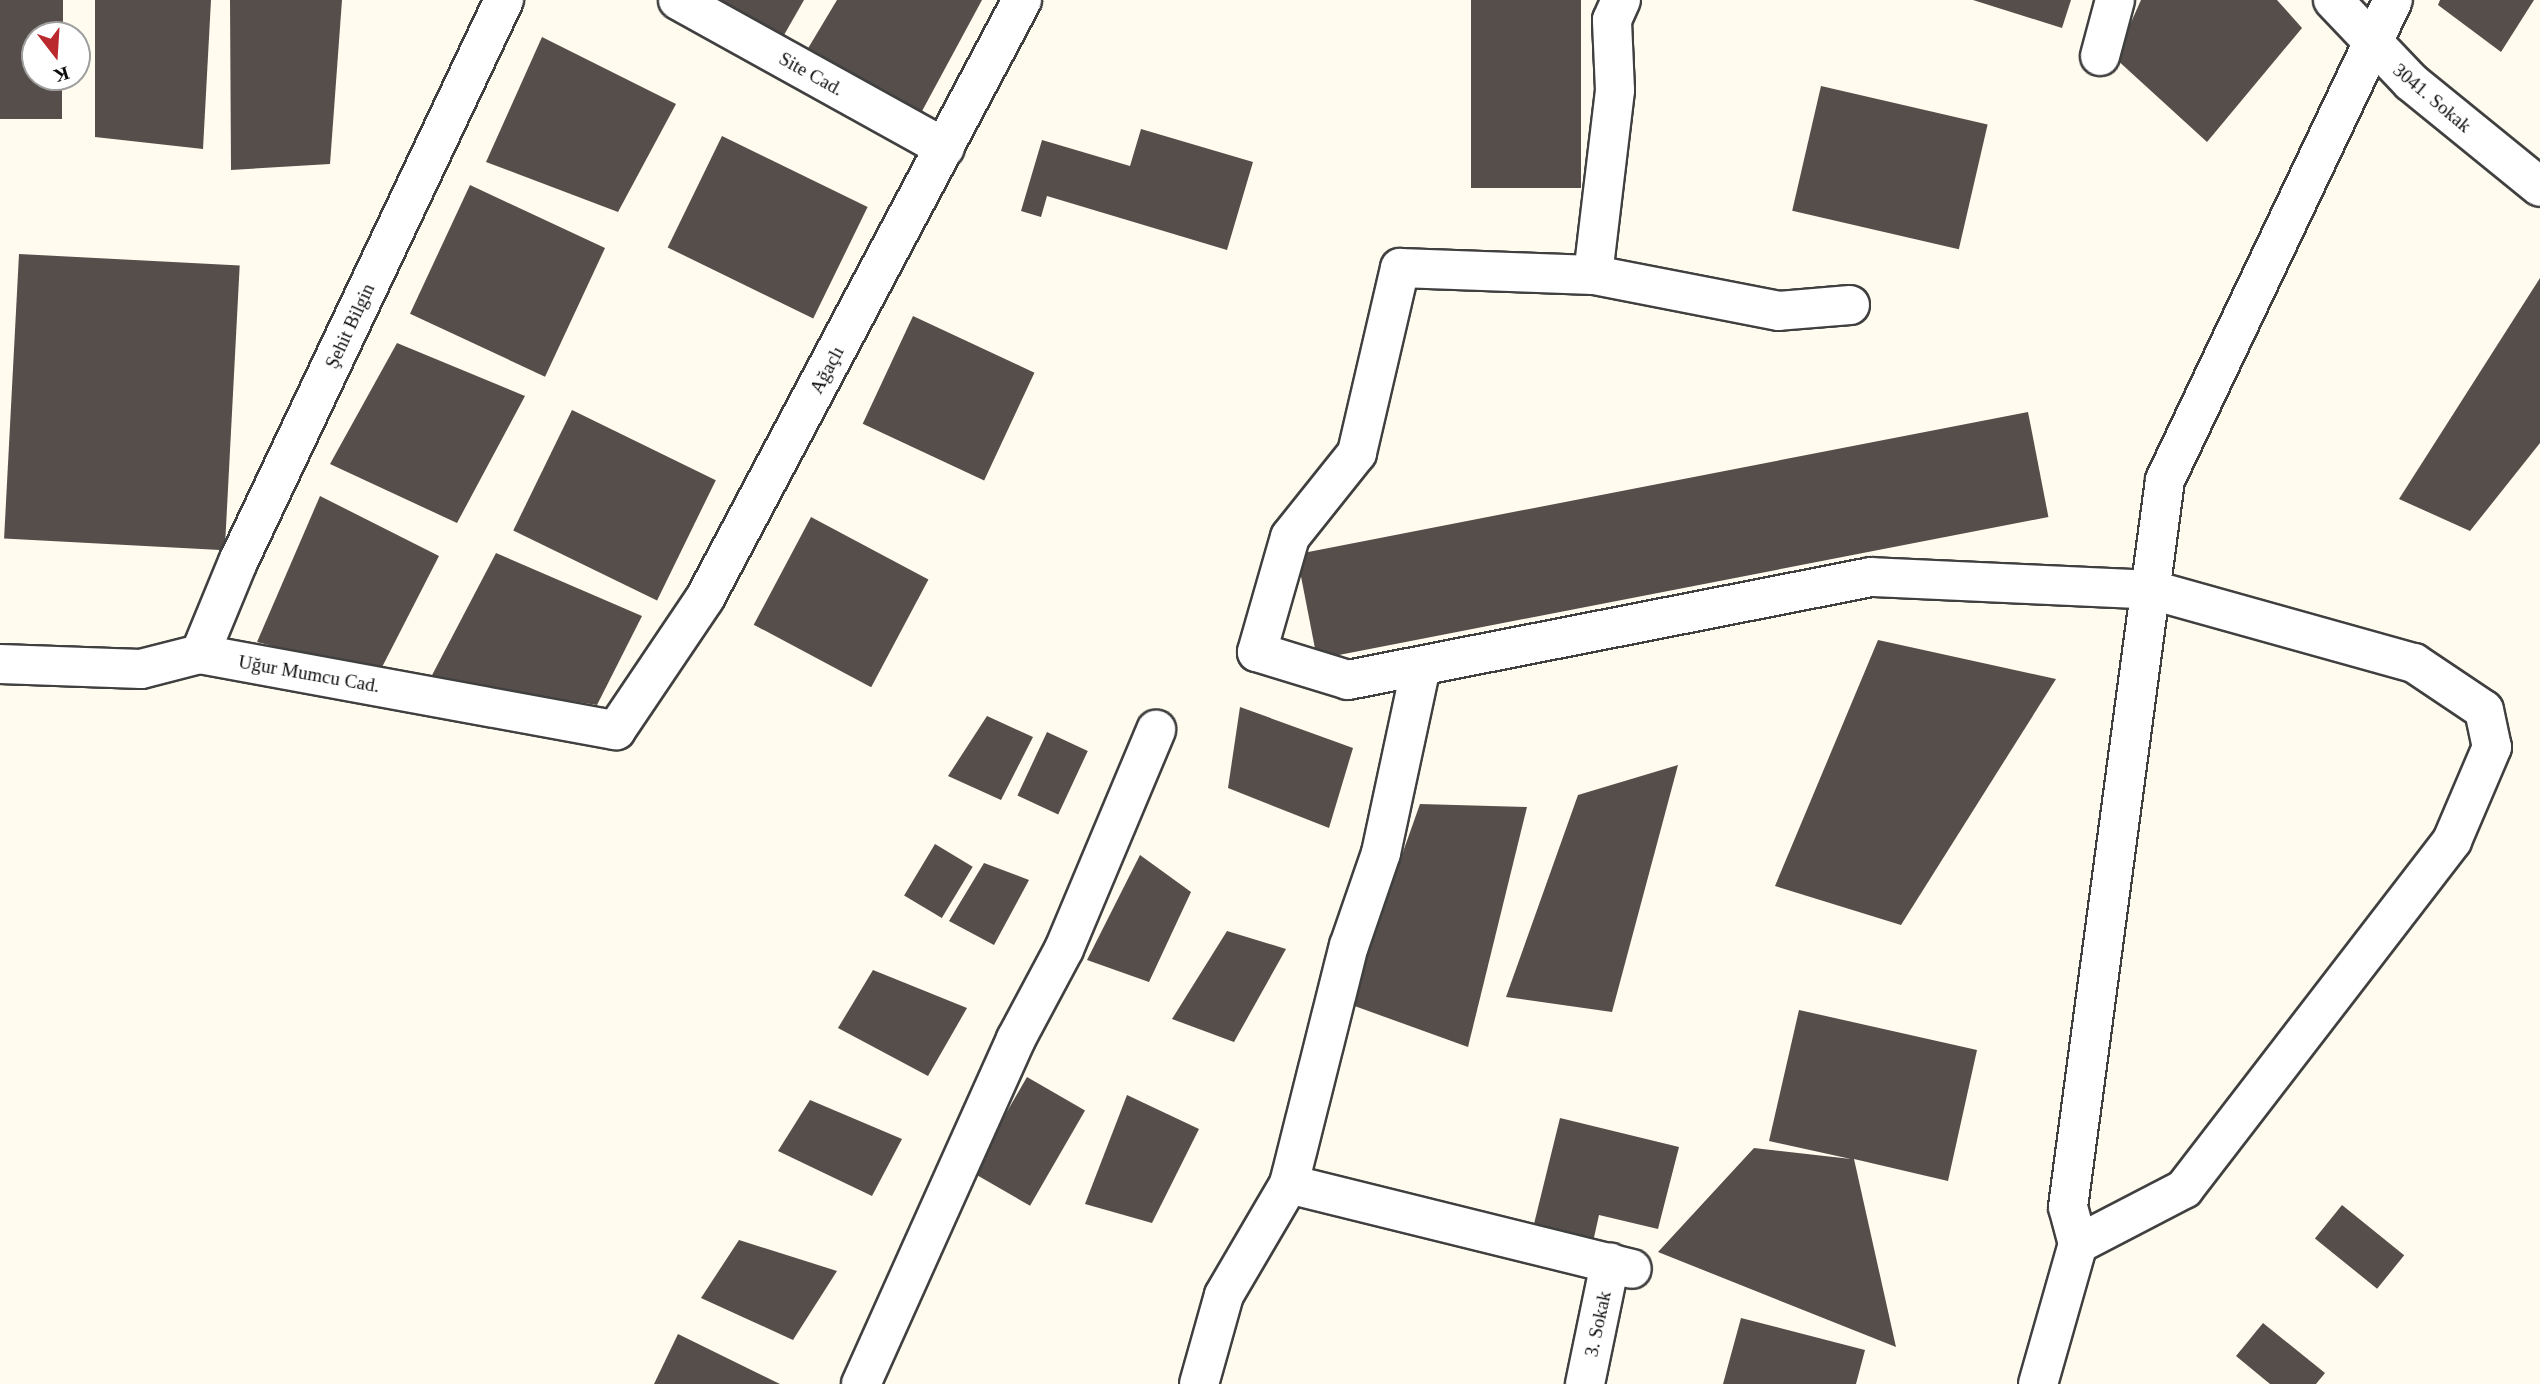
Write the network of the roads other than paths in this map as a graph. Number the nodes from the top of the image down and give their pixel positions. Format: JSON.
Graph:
{"nodes":[{"id":1,"x":504,"y":0,"type":"edge"},
{"id":2,"x":678,"y":0,"type":"edge"},
{"id":3,"x":1022,"y":0,"type":"edge"},
{"id":4,"x":1621,"y":0,"type":"edge"},
{"id":5,"x":2115,"y":0,"type":"edge"},
{"id":6,"x":2333,"y":0,"type":"edge"},
{"id":7,"x":2393,"y":0,"type":"edge"},
{"id":8,"x":2370,"y":44,"type":"junction"},
{"id":9,"x":2100,"y":55,"type":"dead end"},
{"id":10,"x":945,"y":148,"type":"junction"},
{"id":11,"x":2540,"y":187,"type":"edge"},
{"id":12,"x":1593,"y":275,"type":"junction"},
{"id":13,"x":1850,"y":304,"type":"dead end"},
{"id":14,"x":2152,"y":590,"type":"junction"},
{"id":15,"x":200,"y":654,"type":"junction"},
{"id":16,"x":0,"y":664,"type":"edge"},
{"id":17,"x":1421,"y":667,"type":"junction"},
{"id":18,"x":616,"y":730,"type":"joint"},
{"id":19,"x":1157,"y":730,"type":"dead end"},
{"id":20,"x":1289,"y":1184,"type":"junction"},
{"id":21,"x":2078,"y":1244,"type":"junction"},
{"id":22,"x":861,"y":1384,"type":"edge"},
{"id":23,"x":1199,"y":1384,"type":"edge"},
{"id":24,"x":1586,"y":1384,"type":"edge"},
{"id":25,"x":2038,"y":1384,"type":"edge"}],
"edges":[{"from":1,"to":15,"type":"street","name":"Şehit Bilgin"},
{"from":2,"to":10,"type":"street","name":"Site Cad."},
{"from":3,"to":10,"type":"street","name":"Ağaçlı"},
{"from":4,"to":12,"type":"street"},
{"from":5,"to":9,"type":"street"},
{"from":6,"to":8,"type":"street","name":"3041. Sokak"},
{"from":7,"to":8,"type":"street"},
{"from":8,"to":11,"type":"street","name":"3041. Sokak"},
{"from":8,"to":14,"type":"street"},
{"from":10,"to":18,"type":"street","name":"Ağaçlı"},
{"from":12,"to":13,"type":"street"},
{"from":12,"to":17,"type":"street"},
{"from":14,"to":17,"type":"street"},
{"from":14,"to":21,"type":"street"},
{"from":14,"to":21,"type":"street"},
{"from":15,"to":16,"type":"street","name":"Uğur Mumcu Cad."},
{"from":15,"to":18,"type":"street","name":"Uğur Mumcu Cad."},
{"from":17,"to":20,"type":"street"},
{"from":19,"to":22,"type":"street"},
{"from":20,"to":23,"type":"street"},
{"from":20,"to":24,"type":"street","name":"3. Sokak"},
{"from":21,"to":25,"type":"street"}]}
